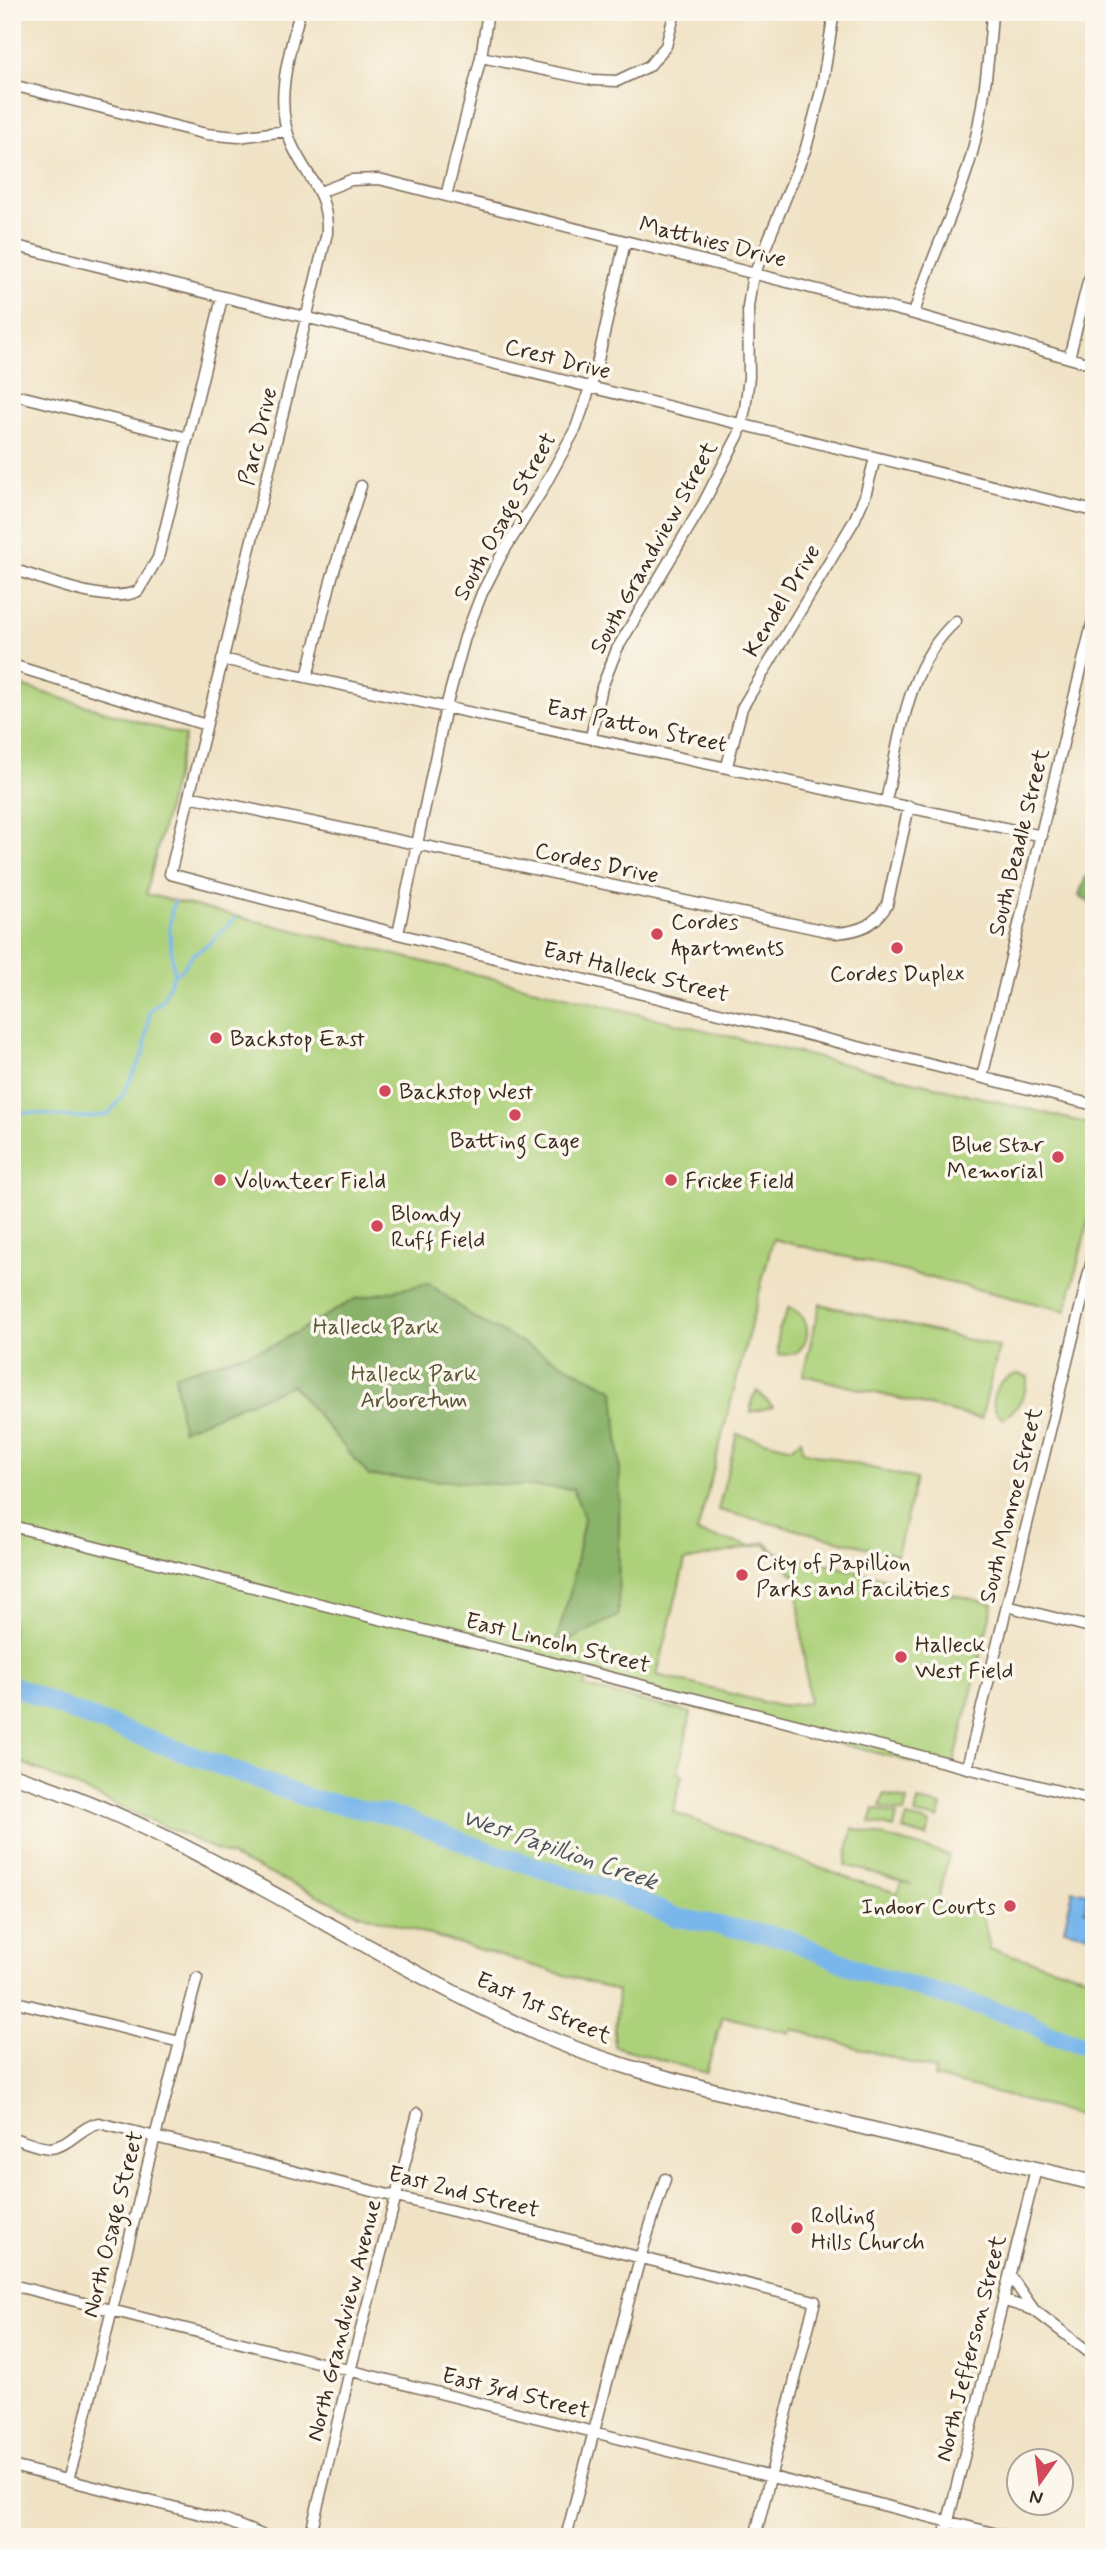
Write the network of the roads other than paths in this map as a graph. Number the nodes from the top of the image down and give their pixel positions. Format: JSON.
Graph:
{"nodes":[{"id":1,"x":300,"y":12,"type":"edge"},
{"id":2,"x":488,"y":12,"type":"edge"},
{"id":3,"x":675,"y":12,"type":"edge"},
{"id":4,"x":834,"y":12,"type":"edge"},
{"id":5,"x":992,"y":12,"type":"edge"},
{"id":6,"x":481,"y":57,"type":"junction"},
{"id":7,"x":12,"y":85,"type":"edge"},
{"id":8,"x":287,"y":131,"type":"junction"},
{"id":9,"x":320,"y":192,"type":"junction"},
{"id":10,"x":446,"y":196,"type":"junction"},
{"id":11,"x":625,"y":242,"type":"junction"},
{"id":12,"x":12,"y":245,"type":"edge"},
{"id":13,"x":1094,"y":268,"type":"edge"},
{"id":14,"x":754,"y":273,"type":"junction"},
{"id":15,"x":222,"y":298,"type":"junction"},
{"id":16,"x":914,"y":314,"type":"junction"},
{"id":17,"x":308,"y":319,"type":"junction"},
{"id":18,"x":1069,"y":358,"type":"junction"},
{"id":19,"x":1094,"y":365,"type":"edge"},
{"id":20,"x":591,"y":388,"type":"junction"},
{"id":21,"x":12,"y":394,"type":"edge"},
{"id":22,"x":742,"y":424,"type":"junction"},
{"id":23,"x":188,"y":438,"type":"junction"},
{"id":24,"x":875,"y":458,"type":"junction"},
{"id":25,"x":361,"y":486,"type":"dead end"},
{"id":26,"x":1094,"y":511,"type":"edge"},
{"id":27,"x":12,"y":569,"type":"edge"},
{"id":28,"x":138,"y":591,"type":"junction"},
{"id":29,"x":145,"y":601,"type":"dead end"},
{"id":30,"x":1094,"y":616,"type":"edge"},
{"id":31,"x":956,"y":621,"type":"dead end"},
{"id":32,"x":222,"y":659,"type":"junction"},
{"id":33,"x":12,"y":665,"type":"edge"},
{"id":34,"x":307,"y":677,"type":"junction"},
{"id":35,"x":446,"y":706,"type":"junction"},
{"id":36,"x":206,"y":725,"type":"junction"},
{"id":37,"x":591,"y":737,"type":"junction"},
{"id":38,"x":727,"y":766,"type":"junction"},
{"id":39,"x":189,"y":796,"type":"junction"},
{"id":40,"x":887,"y":801,"type":"junction"},
{"id":41,"x":909,"y":806,"type":"junction"},
{"id":42,"x":1042,"y":836,"type":"junction"},
{"id":43,"x":417,"y":845,"type":"junction"},
{"id":44,"x":170,"y":874,"type":"joint"},
{"id":45,"x":398,"y":934,"type":"junction"},
{"id":46,"x":982,"y":1077,"type":"junction"},
{"id":47,"x":1094,"y":1105,"type":"edge"},
{"id":48,"x":1094,"y":1252,"type":"edge"},
{"id":49,"x":12,"y":1526,"type":"edge"},
{"id":50,"x":1007,"y":1606,"type":"junction"},
{"id":51,"x":1094,"y":1628,"type":"edge"},
{"id":52,"x":967,"y":1768,"type":"junction"},
{"id":53,"x":12,"y":1775,"type":"edge"},
{"id":54,"x":1094,"y":1800,"type":"edge"},
{"id":55,"x":198,"y":1978,"type":"dead end"},
{"id":56,"x":12,"y":2001,"type":"edge"},
{"id":57,"x":180,"y":2042,"type":"junction"},
{"id":58,"x":418,"y":2113,"type":"dead end"},
{"id":59,"x":156,"y":2136,"type":"junction"},
{"id":60,"x":12,"y":2138,"type":"edge"},
{"id":61,"x":1037,"y":2169,"type":"junction"},
{"id":62,"x":665,"y":2179,"type":"dead end"},
{"id":63,"x":1094,"y":2183,"type":"edge"},
{"id":64,"x":395,"y":2195,"type":"junction"},
{"id":65,"x":640,"y":2258,"type":"junction"},
{"id":66,"x":1011,"y":2277,"type":"junction"},
{"id":67,"x":12,"y":2285,"type":"edge"},
{"id":68,"x":1004,"y":2301,"type":"junction"},
{"id":69,"x":1034,"y":2310,"type":"junction"},
{"id":70,"x":112,"y":2311,"type":"junction"},
{"id":71,"x":1094,"y":2356,"type":"edge"},
{"id":72,"x":350,"y":2371,"type":"junction"},
{"id":73,"x":594,"y":2433,"type":"junction"},
{"id":74,"x":12,"y":2466,"type":"edge"},
{"id":75,"x":770,"y":2477,"type":"junction"},
{"id":76,"x":68,"y":2480,"type":"junction"},
{"id":77,"x":948,"y":2521,"type":"junction"},
{"id":78,"x":267,"y":2537,"type":"edge"},
{"id":79,"x":310,"y":2537,"type":"edge"},
{"id":80,"x":566,"y":2537,"type":"edge"},
{"id":81,"x":755,"y":2537,"type":"edge"},
{"id":82,"x":944,"y":2537,"type":"edge"},
{"id":83,"x":1009,"y":2537,"type":"edge"}],
"edges":[{"from":1,"to":8,"type":"street","name":"Parc Drive"},
{"from":2,"to":6,"type":"street"},
{"from":3,"to":6,"type":"street"},
{"from":4,"to":14,"type":"street","name":"South Grandview Street"},
{"from":5,"to":16,"type":"street"},
{"from":6,"to":10,"type":"street"},
{"from":7,"to":8,"type":"street"},
{"from":8,"to":9,"type":"street","name":"Parc Drive"},
{"from":9,"to":10,"type":"street","name":"Matthies Drive"},
{"from":9,"to":17,"type":"street","name":"Parc Drive"},
{"from":10,"to":11,"type":"street","name":"Matthies Drive"},
{"from":11,"to":14,"type":"street","name":"Matthies Drive"},
{"from":11,"to":20,"type":"street","name":"South Osage Street"},
{"from":12,"to":15,"type":"street","name":"Crest Drive"},
{"from":13,"to":18,"type":"street"},
{"from":14,"to":16,"type":"street","name":"Matthies Drive"},
{"from":14,"to":22,"type":"street","name":"South Grandview Street"},
{"from":15,"to":17,"type":"street","name":"Crest Drive"},
{"from":15,"to":23,"type":"street"},
{"from":16,"to":18,"type":"street","name":"Matthies Drive"},
{"from":17,"to":20,"type":"street","name":"Crest Drive"},
{"from":17,"to":32,"type":"street","name":"Parc Drive"},
{"from":18,"to":19,"type":"street","name":"Matthies Drive"},
{"from":20,"to":22,"type":"street","name":"Crest Drive"},
{"from":20,"to":35,"type":"street","name":"South Osage Street"},
{"from":21,"to":23,"type":"street"},
{"from":22,"to":24,"type":"street","name":"Crest Drive"},
{"from":22,"to":37,"type":"street","name":"South Grandview Street"},
{"from":23,"to":28,"type":"street"},
{"from":24,"to":26,"type":"street","name":"Crest Drive"},
{"from":24,"to":38,"type":"street","name":"Kendel Drive"},
{"from":25,"to":34,"type":"street"},
{"from":27,"to":28,"type":"street"},
{"from":28,"to":29,"type":"street"},
{"from":30,"to":42,"type":"street","name":"South Beadle Street"},
{"from":31,"to":40,"type":"street"},
{"from":32,"to":34,"type":"street","name":"East Patton Street"},
{"from":32,"to":36,"type":"street","name":"Parc Drive"},
{"from":33,"to":36,"type":"street"},
{"from":34,"to":35,"type":"street","name":"East Patton Street"},
{"from":35,"to":37,"type":"street","name":"East Patton Street"},
{"from":35,"to":43,"type":"street","name":"South Osage Street"},
{"from":36,"to":39,"type":"street","name":"Parc Drive"},
{"from":37,"to":38,"type":"street","name":"East Patton Street"},
{"from":38,"to":40,"type":"street","name":"East Patton Street"},
{"from":39,"to":43,"type":"street","name":"Cordes Drive"},
{"from":39,"to":44,"type":"street","name":"Parc Drive"},
{"from":40,"to":41,"type":"street","name":"East Patton Street"},
{"from":41,"to":42,"type":"street","name":"East Patton Street"},
{"from":41,"to":43,"type":"street","name":"Cordes Drive"},
{"from":42,"to":46,"type":"street","name":"South Beadle Street"},
{"from":43,"to":45,"type":"street","name":"South Osage Street"},
{"from":44,"to":45,"type":"street","name":"East Halleck Street"},
{"from":45,"to":46,"type":"street","name":"East Halleck Street"},
{"from":46,"to":47,"type":"street","name":"East Halleck Street"},
{"from":48,"to":50,"type":"street","name":"South Monroe Street"},
{"from":49,"to":52,"type":"street","name":"East Lincoln Street"},
{"from":50,"to":51,"type":"street"},
{"from":50,"to":52,"type":"street","name":"South Monroe Street"},
{"from":52,"to":54,"type":"street","name":"East Lincoln Street"},
{"from":53,"to":61,"type":"main road","name":"East 1st Street"},
{"from":55,"to":57,"type":"street","name":"North Osage Street"},
{"from":56,"to":57,"type":"street"},
{"from":57,"to":59,"type":"street","name":"North Osage Street"},
{"from":58,"to":64,"type":"street","name":"North Grandview Avenue"},
{"from":59,"to":60,"type":"street","name":"East 2nd Street"},
{"from":59,"to":64,"type":"street","name":"East 2nd Street"},
{"from":59,"to":70,"type":"street","name":"North Osage Street"},
{"from":61,"to":63,"type":"main road","name":"East 1st Street"},
{"from":61,"to":66,"type":"street","name":"North Jefferson Street"},
{"from":62,"to":65,"type":"street"},
{"from":64,"to":65,"type":"street","name":"East 2nd Street"},
{"from":64,"to":72,"type":"street","name":"North Grandview Avenue"},
{"from":65,"to":73,"type":"street"},
{"from":65,"to":75,"type":"street","name":"East 2nd Street"},
{"from":66,"to":68,"type":"street","name":"North Jefferson Street"},
{"from":66,"to":69,"type":"street"},
{"from":67,"to":70,"type":"street","name":"East 3rd Street"},
{"from":68,"to":69,"type":"street"},
{"from":68,"to":77,"type":"street","name":"North Jefferson Street"},
{"from":69,"to":71,"type":"street"},
{"from":70,"to":72,"type":"street","name":"East 3rd Street"},
{"from":70,"to":76,"type":"street","name":"North Osage Street"},
{"from":72,"to":73,"type":"street","name":"East 3rd Street"},
{"from":72,"to":79,"type":"street","name":"North Grandview Avenue"},
{"from":73,"to":75,"type":"street","name":"East 3rd Street"},
{"from":73,"to":80,"type":"street"},
{"from":74,"to":76,"type":"street"},
{"from":75,"to":77,"type":"street","name":"East 3rd Street"},
{"from":75,"to":81,"type":"street"},
{"from":76,"to":78,"type":"street"},
{"from":77,"to":82,"type":"street","name":"North Jefferson Street"},
{"from":77,"to":83,"type":"street","name":"East 3rd Street"}]}
